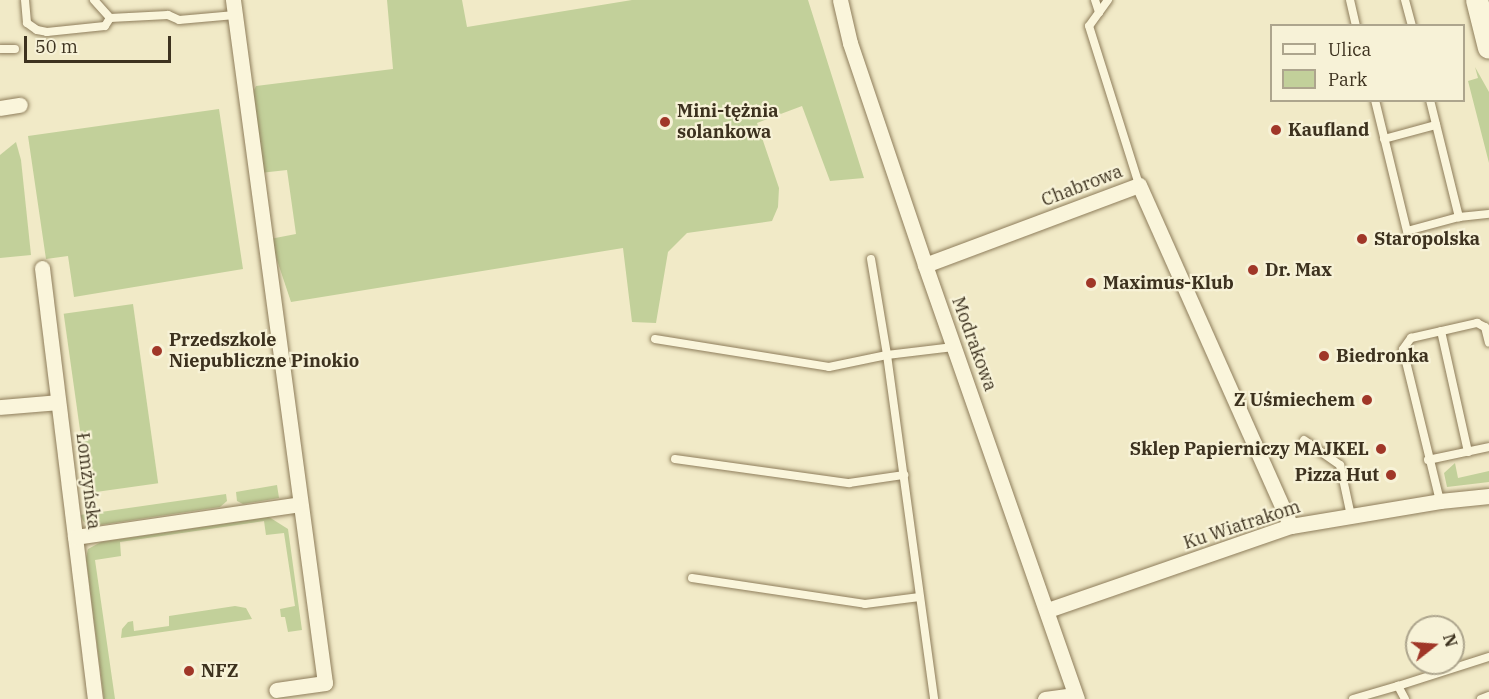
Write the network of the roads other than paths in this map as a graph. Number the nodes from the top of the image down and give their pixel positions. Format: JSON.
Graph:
{"nodes":[{"id":1,"x":25,"y":0,"type":"edge"},
{"id":2,"x":94,"y":0,"type":"edge"},
{"id":3,"x":840,"y":0,"type":"edge"},
{"id":4,"x":1095,"y":0,"type":"edge"},
{"id":5,"x":1108,"y":0,"type":"edge"},
{"id":6,"x":1350,"y":0,"type":"edge"},
{"id":7,"x":1405,"y":0,"type":"edge"},
{"id":8,"x":1477,"y":0,"type":"edge"},
{"id":9,"x":234,"y":8,"type":"edge"},
{"id":10,"x":1099,"y":12,"type":"junction"},
{"id":11,"x":110,"y":18,"type":"junction"},
{"id":12,"x":1356,"y":24,"type":"edge"},
{"id":13,"x":1411,"y":24,"type":"edge"},
{"id":14,"x":1489,"y":48,"type":"edge"},
{"id":15,"x":0,"y":49,"type":"edge"},
{"id":16,"x":15,"y":49,"type":"dead end"},
{"id":17,"x":1375,"y":102,"type":"edge"},
{"id":18,"x":1430,"y":102,"type":"edge"},
{"id":19,"x":20,"y":105,"type":"dead end"},
{"id":20,"x":0,"y":108,"type":"edge"},
{"id":21,"x":1436,"y":125,"type":"junction"},
{"id":22,"x":1384,"y":139,"type":"junction"},
{"id":23,"x":1139,"y":185,"type":"junction"},
{"id":24,"x":1489,"y":214,"type":"edge"},
{"id":25,"x":1459,"y":217,"type":"junction"},
{"id":26,"x":871,"y":259,"type":"dead end"},
{"id":27,"x":925,"y":265,"type":"junction"},
{"id":28,"x":42,"y":268,"type":"dead end"},
{"id":29,"x":1441,"y":331,"type":"junction"},
{"id":30,"x":655,"y":339,"type":"dead end"},
{"id":31,"x":1489,"y":343,"type":"edge"},
{"id":32,"x":954,"y":347,"type":"junction"},
{"id":33,"x":887,"y":355,"type":"junction"},
{"id":34,"x":58,"y":402,"type":"junction"},
{"id":35,"x":0,"y":407,"type":"edge"},
{"id":36,"x":1304,"y":440,"type":"dead end"},
{"id":37,"x":1489,"y":447,"type":"edge"},
{"id":38,"x":1468,"y":452,"type":"junction"},
{"id":39,"x":675,"y":459,"type":"dead end"},
{"id":40,"x":1428,"y":460,"type":"junction"},
{"id":41,"x":904,"y":475,"type":"junction"},
{"id":42,"x":1489,"y":496,"type":"edge"},
{"id":43,"x":1440,"y":501,"type":"junction"},
{"id":44,"x":300,"y":504,"type":"junction"},
{"id":45,"x":1351,"y":516,"type":"junction"},
{"id":46,"x":1291,"y":526,"type":"junction"},
{"id":47,"x":75,"y":537,"type":"junction"},
{"id":48,"x":692,"y":578,"type":"dead end"},
{"id":49,"x":920,"y":597,"type":"junction"},
{"id":50,"x":1048,"y":610,"type":"junction"},
{"id":51,"x":1489,"y":657,"type":"edge"},
{"id":52,"x":1398,"y":686,"type":"junction"},
{"id":53,"x":276,"y":690,"type":"dead end"},
{"id":54,"x":1489,"y":696,"type":"edge"},
{"id":55,"x":1076,"y":697,"type":"edge"},
{"id":56,"x":95,"y":699,"type":"edge"},
{"id":57,"x":934,"y":699,"type":"edge"},
{"id":58,"x":1045,"y":699,"type":"edge"},
{"id":59,"x":1353,"y":699,"type":"edge"},
{"id":60,"x":1405,"y":699,"type":"edge"},
{"id":61,"x":1481,"y":699,"type":"edge"}],
"edges":[{"from":1,"to":11,"type":"lane"},
{"from":2,"to":11,"type":"lane"},
{"from":3,"to":27,"type":"street","name":"Modrakowa"},
{"from":4,"to":10,"type":"lane"},
{"from":5,"to":10,"type":"lane"},
{"from":6,"to":12,"type":"lane"},
{"from":7,"to":13,"type":"lane"},
{"from":8,"to":14,"type":"street"},
{"from":9,"to":11,"type":"lane"},
{"from":9,"to":44,"type":"street"},
{"from":10,"to":23,"type":"lane"},
{"from":15,"to":16,"type":"lane"},
{"from":17,"to":22,"type":"lane"},
{"from":18,"to":21,"type":"lane"},
{"from":19,"to":20,"type":"street"},
{"from":21,"to":22,"type":"lane"},
{"from":21,"to":25,"type":"lane"},
{"from":22,"to":25,"type":"lane"},
{"from":23,"to":27,"type":"street","name":"Chabrowa"},
{"from":23,"to":46,"type":"street","name":"Chabrowa"},
{"from":24,"to":25,"type":"lane"},
{"from":26,"to":33,"type":"lane"},
{"from":27,"to":32,"type":"street","name":"Modrakowa"},
{"from":28,"to":34,"type":"street","name":"Łomżyńska"},
{"from":29,"to":31,"type":"lane"},
{"from":29,"to":38,"type":"lane"},
{"from":29,"to":40,"type":"lane"},
{"from":30,"to":33,"type":"lane"},
{"from":32,"to":33,"type":"lane"},
{"from":32,"to":50,"type":"street","name":"Modrakowa"},
{"from":33,"to":41,"type":"lane"},
{"from":34,"to":35,"type":"street"},
{"from":34,"to":47,"type":"street","name":"Łomżyńska"},
{"from":36,"to":45,"type":"lane"},
{"from":37,"to":38,"type":"lane"},
{"from":38,"to":40,"type":"lane"},
{"from":39,"to":41,"type":"lane"},
{"from":40,"to":43,"type":"lane"},
{"from":41,"to":49,"type":"lane"},
{"from":42,"to":43,"type":"street","name":"Ku Wiatrakom"},
{"from":43,"to":45,"type":"street","name":"Ku Wiatrakom"},
{"from":44,"to":47,"type":"street"},
{"from":44,"to":53,"type":"street"},
{"from":45,"to":46,"type":"street","name":"Ku Wiatrakom"},
{"from":46,"to":50,"type":"street","name":"Ku Wiatrakom"},
{"from":47,"to":56,"type":"street","name":"Łomżyńska"},
{"from":48,"to":49,"type":"lane"},
{"from":49,"to":57,"type":"lane"},
{"from":50,"to":55,"type":"street","name":"Modrakowa"},
{"from":51,"to":52,"type":"lane"},
{"from":52,"to":59,"type":"lane"},
{"from":52,"to":60,"type":"lane"},
{"from":54,"to":61,"type":"lane"},
{"from":55,"to":58,"type":"street"}]}
